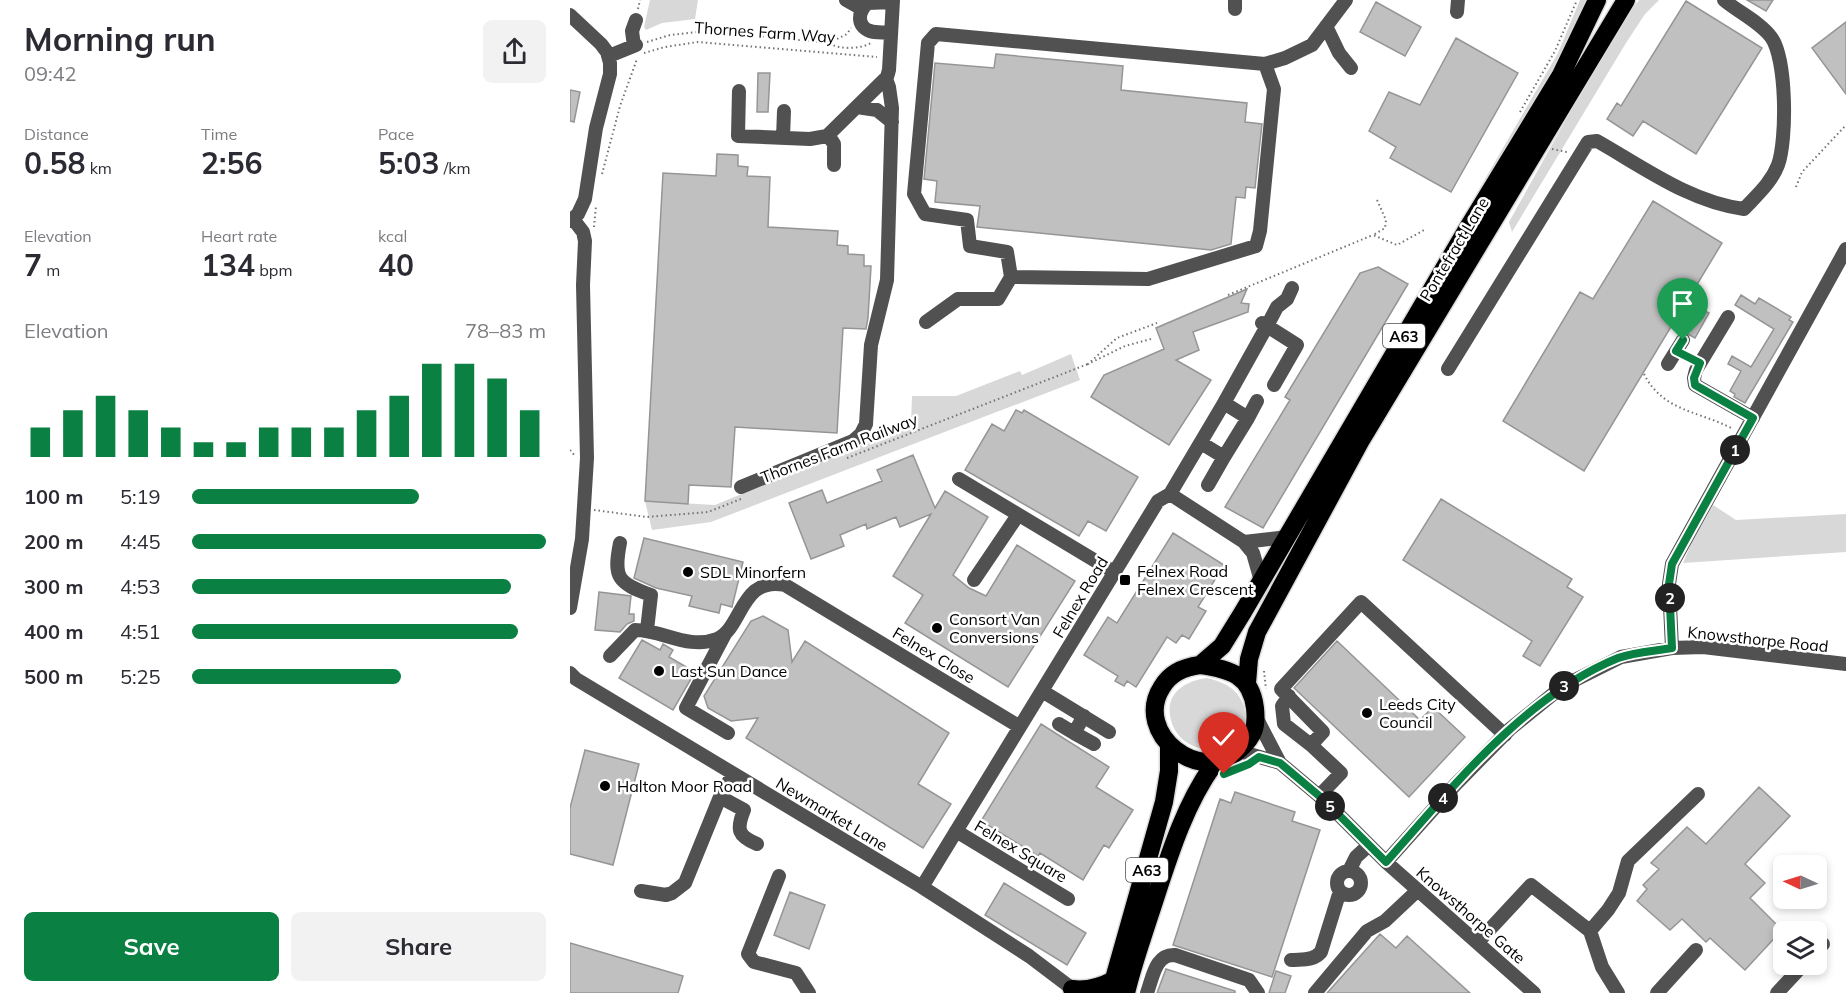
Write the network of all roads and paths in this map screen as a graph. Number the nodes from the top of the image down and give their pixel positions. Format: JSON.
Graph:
{"nodes":[{"id":1,"x":846,"y":0,"type":"edge"},
{"id":2,"x":1346,"y":0,"type":"edge"},
{"id":3,"x":1577,"y":0,"type":"edge"},
{"id":4,"x":1597,"y":0,"type":"edge"},
{"id":5,"x":1626,"y":0,"type":"edge"},
{"id":6,"x":1724,"y":0,"type":"edge"},
{"id":7,"x":892,"y":1,"type":"edge"},
{"id":8,"x":861,"y":12,"type":"junction"},
{"id":9,"x":570,"y":15,"type":"edge"},
{"id":10,"x":636,"y":20,"type":"dead end"},
{"id":11,"x":1326,"y":26,"type":"junction"},
{"id":12,"x":886,"y":32,"type":"junction"},
{"id":13,"x":658,"y":38,"type":"dead end"},
{"id":14,"x":829,"y":43,"type":"junction"},
{"id":15,"x":636,"y":49,"type":"junction"},
{"id":16,"x":608,"y":54,"type":"junction"},
{"id":17,"x":890,"y":58,"type":"junction"},
{"id":18,"x":1265,"y":64,"type":"junction"},
{"id":19,"x":1351,"y":68,"type":"dead end"},
{"id":20,"x":886,"y":79,"type":"junction"},
{"id":21,"x":740,"y":91,"type":"dead end"},
{"id":22,"x":857,"y":107,"type":"junction"},
{"id":23,"x":784,"y":111,"type":"dead end"},
{"id":24,"x":1515,"y":121,"type":"dead end"},
{"id":25,"x":892,"y":122,"type":"junction"},
{"id":26,"x":1846,"y":125,"type":"edge"},
{"id":27,"x":828,"y":135,"type":"junction"},
{"id":28,"x":783,"y":138,"type":"junction"},
{"id":29,"x":1538,"y":147,"type":"junction"},
{"id":30,"x":1581,"y":154,"type":"junction"},
{"id":31,"x":834,"y":165,"type":"dead end"},
{"id":32,"x":601,"y":177,"type":"dead end"},
{"id":33,"x":1796,"y":187,"type":"dead end"},
{"id":34,"x":596,"y":200,"type":"dead end"},
{"id":35,"x":1377,"y":200,"type":"dead end"},
{"id":36,"x":572,"y":220,"type":"edge"},
{"id":37,"x":1426,"y":229,"type":"dead end"},
{"id":38,"x":593,"y":233,"type":"dead end"},
{"id":39,"x":1373,"y":235,"type":"junction"},
{"id":40,"x":1846,"y":249,"type":"edge"},
{"id":41,"x":1011,"y":277,"type":"junction"},
{"id":42,"x":1292,"y":288,"type":"dead end"},
{"id":43,"x":1228,"y":295,"type":"dead end"},
{"id":44,"x":926,"y":322,"type":"dead end"},
{"id":45,"x":1157,"y":322,"type":"dead end"},
{"id":46,"x":1264,"y":325,"type":"junction"},
{"id":47,"x":1726,"y":326,"type":"dead end"},
{"id":48,"x":1151,"y":339,"type":"dead end"},
{"id":49,"x":1700,"y":363,"type":"junction"},
{"id":50,"x":1088,"y":364,"type":"junction"},
{"id":51,"x":1668,"y":364,"type":"dead end"},
{"id":52,"x":1448,"y":369,"type":"dead end"},
{"id":53,"x":1644,"y":374,"type":"dead end"},
{"id":54,"x":1274,"y":386,"type":"dead end"},
{"id":55,"x":1257,"y":401,"type":"dead end"},
{"id":56,"x":1224,"y":403,"type":"junction"},
{"id":57,"x":1248,"y":417,"type":"junction"},
{"id":58,"x":1753,"y":418,"type":"junction"},
{"id":59,"x":1743,"y":435,"type":"junction"},
{"id":60,"x":1201,"y":443,"type":"junction"},
{"id":61,"x":1224,"y":457,"type":"junction"},
{"id":62,"x":838,"y":461,"type":"dead end"},
{"id":63,"x":959,"y":479,"type":"dead end"},
{"id":64,"x":1208,"y":485,"type":"dead end"},
{"id":65,"x":740,"y":493,"type":"joint"},
{"id":66,"x":1170,"y":494,"type":"junction"},
{"id":67,"x":591,"y":510,"type":"dead end"},
{"id":68,"x":1018,"y":515,"type":"junction"},
{"id":69,"x":1287,"y":537,"type":"junction"},
{"id":70,"x":1244,"y":542,"type":"junction"},
{"id":71,"x":620,"y":543,"type":"dead end"},
{"id":72,"x":1114,"y":572,"type":"junction"},
{"id":73,"x":974,"y":580,"type":"dead end"},
{"id":74,"x":1261,"y":580,"type":"junction"},
{"id":75,"x":570,"y":608,"type":"edge"},
{"id":76,"x":648,"y":630,"type":"junction"},
{"id":77,"x":726,"y":632,"type":"junction"},
{"id":78,"x":1672,"y":648,"type":"junction"},
{"id":79,"x":610,"y":656,"type":"dead end"},
{"id":80,"x":1263,"y":663,"type":"dead end"},
{"id":81,"x":1846,"y":664,"type":"edge"},
{"id":82,"x":1200,"y":665,"type":"junction"},
{"id":83,"x":570,"y":673,"type":"edge"},
{"id":84,"x":1247,"y":683,"type":"junction"},
{"id":85,"x":1042,"y":691,"type":"junction"},
{"id":86,"x":1267,"y":692,"type":"dead end"},
{"id":87,"x":1289,"y":696,"type":"junction"},
{"id":88,"x":1084,"y":716,"type":"junction"},
{"id":89,"x":1256,"y":717,"type":"junction"},
{"id":90,"x":1059,"y":724,"type":"dead end"},
{"id":91,"x":1020,"y":727,"type":"junction"},
{"id":92,"x":1109,"y":732,"type":"dead end"},
{"id":93,"x":728,"y":733,"type":"dead end"},
{"id":94,"x":1074,"y":733,"type":"junction"},
{"id":95,"x":1505,"y":735,"type":"junction"},
{"id":96,"x":1094,"y":744,"type":"dead end"},
{"id":97,"x":1168,"y":744,"type":"junction"},
{"id":98,"x":1311,"y":745,"type":"junction"},
{"id":99,"x":1239,"y":751,"type":"junction"},
{"id":100,"x":1280,"y":763,"type":"junction"},
{"id":101,"x":1214,"y":764,"type":"junction"},
{"id":102,"x":733,"y":774,"type":"junction"},
{"id":103,"x":1698,"y":794,"type":"dead end"},
{"id":104,"x":1319,"y":796,"type":"junction"},
{"id":105,"x":720,"y":797,"type":"junction"},
{"id":106,"x":956,"y":831,"type":"junction"},
{"id":107,"x":757,"y":844,"type":"dead end"},
{"id":108,"x":1370,"y":845,"type":"junction"},
{"id":109,"x":1386,"y":862,"type":"junction"},
{"id":110,"x":1349,"y":871,"type":"junction"},
{"id":111,"x":779,"y":876,"type":"dead end"},
{"id":112,"x":922,"y":887,"type":"junction"},
{"id":113,"x":1418,"y":890,"type":"junction"},
{"id":114,"x":641,"y":891,"type":"dead end"},
{"id":115,"x":1340,"y":891,"type":"junction"},
{"id":116,"x":1068,"y":899,"type":"dead end"},
{"id":117,"x":1590,"y":931,"type":"junction"},
{"id":118,"x":1478,"y":942,"type":"junction"},
{"id":119,"x":1696,"y":950,"type":"dead end"},
{"id":120,"x":1291,"y":960,"type":"dead end"},
{"id":121,"x":1794,"y":975,"type":"edge"},
{"id":122,"x":1117,"y":989,"type":"edge"},
{"id":123,"x":1075,"y":991,"type":"edge"},
{"id":124,"x":809,"y":993,"type":"edge"},
{"id":125,"x":1147,"y":993,"type":"edge"},
{"id":126,"x":1258,"y":993,"type":"edge"},
{"id":127,"x":1315,"y":993,"type":"edge"},
{"id":128,"x":1534,"y":993,"type":"edge"},
{"id":129,"x":1618,"y":993,"type":"edge"},
{"id":130,"x":1657,"y":993,"type":"edge"},
{"id":131,"x":1777,"y":993,"type":"edge"}],
"edges":[{"from":1,"to":8,"type":"street"},
{"from":2,"to":11,"type":"street"},
{"from":3,"to":24,"type":"path"},
{"from":4,"to":69,"type":"highway","name":"Pontefract Lane","number":"A63"},
{"from":5,"to":29,"type":"highway","name":"Pontefract Lane","number":"A63"},
{"from":6,"to":30,"type":"street"},
{"from":7,"to":8,"type":"street"},
{"from":7,"to":12,"type":"street"},
{"from":8,"to":12,"type":"street"},
{"from":8,"to":14,"type":"path"},
{"from":9,"to":16,"type":"street"},
{"from":10,"to":15,"type":"street"},
{"from":11,"to":18,"type":"street"},
{"from":11,"to":19,"type":"street"},
{"from":12,"to":14,"type":"path","name":"Thornes Farm Way"},
{"from":12,"to":17,"type":"street"},
{"from":13,"to":14,"type":"path","name":"Thornes Farm Way"},
{"from":15,"to":16,"type":"street"},
{"from":15,"to":17,"type":"path","name":"Thornes Farm Way"},
{"from":15,"to":32,"type":"path"},
{"from":16,"to":36,"type":"street"},
{"from":17,"to":20,"type":"street"},
{"from":18,"to":41,"type":"street"},
{"from":18,"to":41,"type":"street"},
{"from":20,"to":22,"type":"street"},
{"from":20,"to":25,"type":"street"},
{"from":21,"to":28,"type":"street"},
{"from":22,"to":25,"type":"street"},
{"from":22,"to":27,"type":"street"},
{"from":23,"to":28,"type":"street"},
{"from":25,"to":65,"type":"street"},
{"from":26,"to":33,"type":"path"},
{"from":27,"to":28,"type":"street"},
{"from":27,"to":31,"type":"street"},
{"from":29,"to":30,"type":"path"},
{"from":29,"to":84,"type":"highway","name":"Pontefract Lane","number":"A63"},
{"from":30,"to":52,"type":"street"},
{"from":34,"to":38,"type":"path"},
{"from":35,"to":39,"type":"path"},
{"from":36,"to":75,"type":"street"},
{"from":37,"to":39,"type":"path"},
{"from":39,"to":43,"type":"path"},
{"from":40,"to":58,"type":"street"},
{"from":41,"to":44,"type":"street"},
{"from":42,"to":46,"type":"street","name":"Felnex Road"},
{"from":45,"to":50,"type":"path","name":"Thornes Farm Railway"},
{"from":46,"to":54,"type":"street"},
{"from":46,"to":56,"type":"street","name":"Felnex Road"},
{"from":47,"to":49,"type":"street"},
{"from":48,"to":50,"type":"path","name":"Thornes Farm Railway"},
{"from":49,"to":51,"type":"street"},
{"from":49,"to":58,"type":"street"},
{"from":50,"to":62,"type":"path","name":"Thornes Farm Railway"},
{"from":53,"to":59,"type":"path"},
{"from":55,"to":57,"type":"street"},
{"from":56,"to":57,"type":"street"},
{"from":56,"to":60,"type":"street","name":"Felnex Road"},
{"from":57,"to":61,"type":"street"},
{"from":58,"to":59,"type":"street"},
{"from":59,"to":78,"type":"street"},
{"from":60,"to":61,"type":"street"},
{"from":60,"to":66,"type":"street","name":"Felnex Road"},
{"from":61,"to":64,"type":"street"},
{"from":63,"to":68,"type":"street"},
{"from":65,"to":67,"type":"path"},
{"from":66,"to":70,"type":"street"},
{"from":66,"to":72,"type":"street","name":"Felnex Road"},
{"from":68,"to":72,"type":"street"},
{"from":68,"to":73,"type":"street"},
{"from":69,"to":70,"type":"street"},
{"from":69,"to":74,"type":"highway","name":"Pontefract Lane","number":"A63"},
{"from":70,"to":74,"type":"street"},
{"from":71,"to":76,"type":"street"},
{"from":72,"to":85,"type":"street","name":"Felnex Road"},
{"from":74,"to":82,"type":"highway","name":"Pontefract Lane","number":"A63"},
{"from":76,"to":77,"type":"street"},
{"from":76,"to":79,"type":"street"},
{"from":77,"to":91,"type":"street","name":"Felnex Close"},
{"from":77,"to":93,"type":"street"},
{"from":78,"to":81,"type":"street","name":"Knowsthorpe Road"},
{"from":78,"to":95,"type":"street","name":"Knowsthorpe Road"},
{"from":80,"to":86,"type":"path"},
{"from":82,"to":84,"type":"highway"},
{"from":82,"to":97,"type":"highway","number":"A63"},
{"from":83,"to":102,"type":"street","name":"Newmarket Lane"},
{"from":84,"to":89,"type":"highway","number":"A63"},
{"from":85,"to":88,"type":"street"},
{"from":85,"to":91,"type":"street","name":"Felnex Road"},
{"from":87,"to":95,"type":"street"},
{"from":87,"to":98,"type":"street"},
{"from":87,"to":98,"type":"street"},
{"from":88,"to":92,"type":"street"},
{"from":88,"to":94,"type":"street"},
{"from":89,"to":99,"type":"highway"},
{"from":89,"to":100,"type":"street","name":"Knowsthorpe Gate"},
{"from":90,"to":94,"type":"street"},
{"from":91,"to":106,"type":"street","name":"Felnex Road"},
{"from":94,"to":96,"type":"street"},
{"from":95,"to":109,"type":"street","name":"Knowsthorpe Road"},
{"from":97,"to":101,"type":"highway"},
{"from":97,"to":122,"type":"highway","number":"A63"},
{"from":98,"to":104,"type":"street"},
{"from":99,"to":100,"type":"street","name":"Knowsthorpe Gate"},
{"from":99,"to":101,"type":"highway"},
{"from":100,"to":104,"type":"street","name":"Knowsthorpe Gate"},
{"from":101,"to":122,"type":"highway","number":"A63"},
{"from":102,"to":105,"type":"street"},
{"from":102,"to":112,"type":"street","name":"Newmarket Lane"},
{"from":103,"to":117,"type":"street"},
{"from":104,"to":108,"type":"street","name":"Knowsthorpe Gate"},
{"from":105,"to":107,"type":"street"},
{"from":105,"to":114,"type":"street"},
{"from":106,"to":112,"type":"street","name":"Felnex Road"},
{"from":106,"to":116,"type":"street","name":"Felnex Square"},
{"from":108,"to":109,"type":"street","name":"Knowsthorpe Gate"},
{"from":108,"to":110,"type":"street"},
{"from":109,"to":113,"type":"street","name":"Knowsthorpe Gate"},
{"from":110,"to":115,"type":"street"},
{"from":110,"to":115,"type":"street"},
{"from":111,"to":124,"type":"street"},
{"from":112,"to":123,"type":"street","name":"Newmarket Lane"},
{"from":113,"to":118,"type":"street","name":"Knowsthorpe Gate"},
{"from":113,"to":127,"type":"street"},
{"from":115,"to":120,"type":"street"},
{"from":117,"to":118,"type":"street"},
{"from":117,"to":129,"type":"street"},
{"from":118,"to":128,"type":"street","name":"Knowsthorpe Gate"},
{"from":119,"to":130,"type":"street"},
{"from":121,"to":131,"type":"street"},
{"from":122,"to":123,"type":"highway"},
{"from":125,"to":126,"type":"street"}]}
